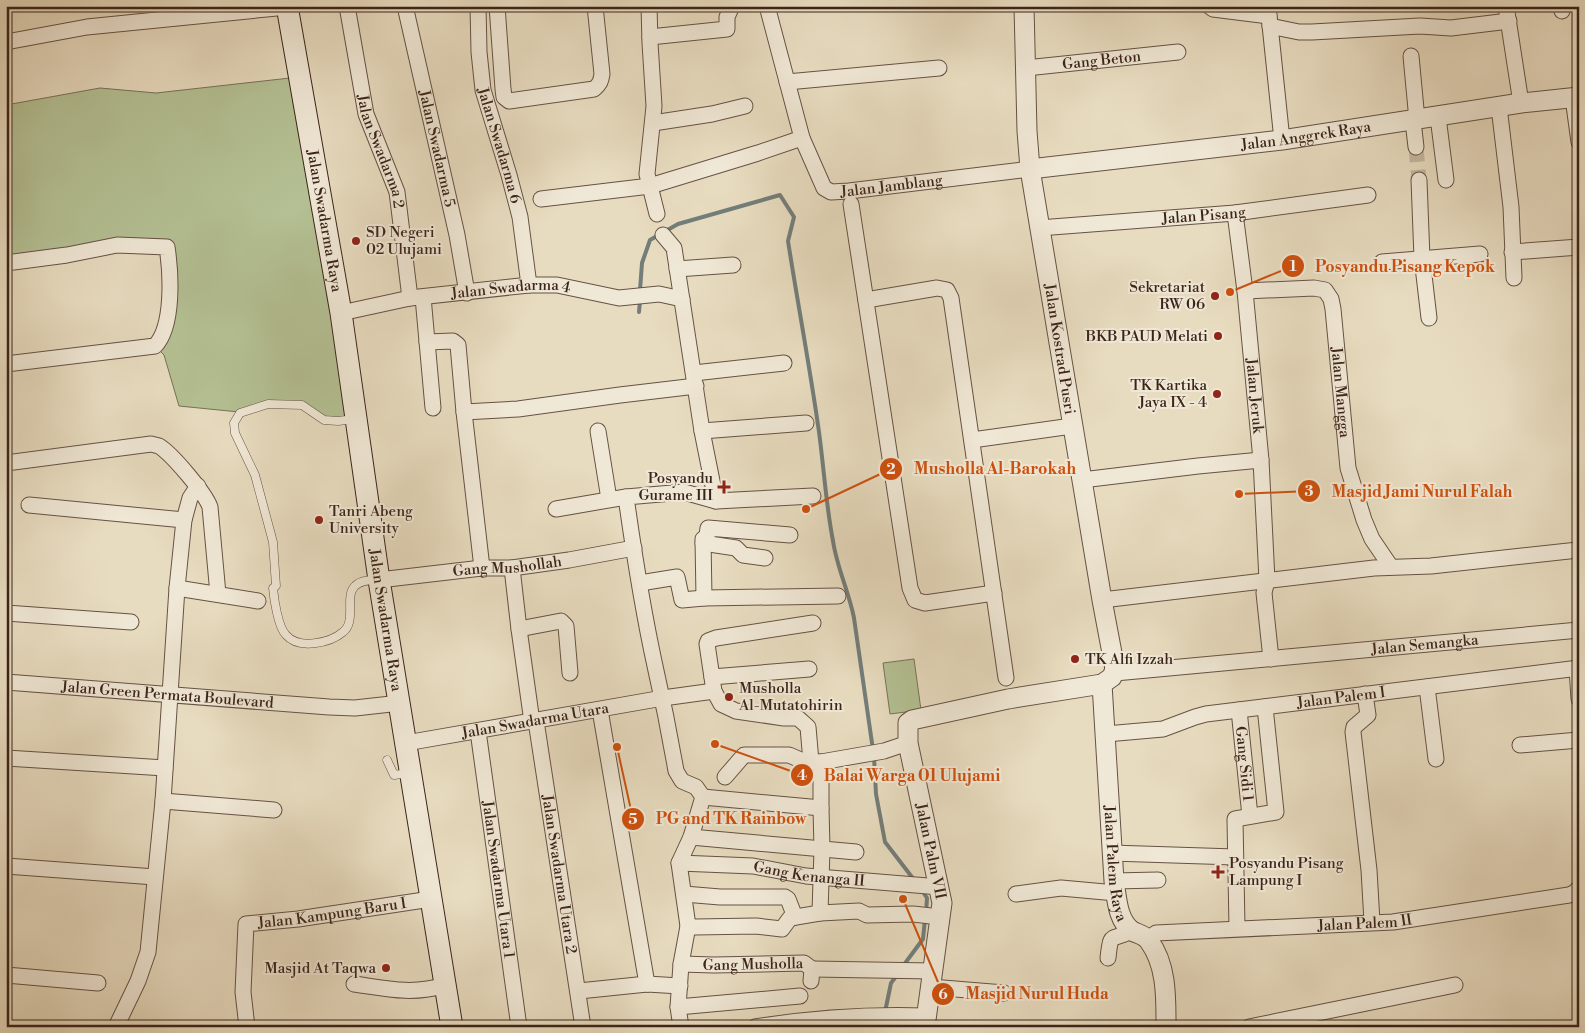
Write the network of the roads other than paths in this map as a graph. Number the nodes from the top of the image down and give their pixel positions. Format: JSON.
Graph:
{"nodes":[{"id":1,"x":287,"y":6,"type":"edge"},
{"id":2,"x":347,"y":6,"type":"edge"},
{"id":3,"x":405,"y":6,"type":"edge"},
{"id":4,"x":478,"y":6,"type":"edge"},
{"id":5,"x":497,"y":6,"type":"edge"},
{"id":6,"x":595,"y":6,"type":"edge"},
{"id":7,"x":649,"y":6,"type":"edge"},
{"id":8,"x":732,"y":6,"type":"edge"},
{"id":9,"x":767,"y":6,"type":"edge"},
{"id":10,"x":1024,"y":6,"type":"edge"},
{"id":11,"x":1209,"y":6,"type":"edge"},
{"id":12,"x":1507,"y":14,"type":"edge"},
{"id":13,"x":1269,"y":16,"type":"edge"},
{"id":14,"x":650,"y":37,"type":"junction"},
{"id":15,"x":6,"y":42,"type":"edge"},
{"id":16,"x":1178,"y":52,"type":"dead end"},
{"id":17,"x":1410,"y":56,"type":"dead end"},
{"id":18,"x":939,"y":68,"type":"dead end"},
{"id":19,"x":1026,"y":68,"type":"junction"},
{"id":20,"x":787,"y":82,"type":"junction"},
{"id":21,"x":1576,"y":98,"type":"edge"},
{"id":22,"x":1522,"y":103,"type":"junction"},
{"id":23,"x":744,"y":106,"type":"dead end"},
{"id":24,"x":1499,"y":107,"type":"junction"},
{"id":25,"x":1438,"y":116,"type":"junction"},
{"id":26,"x":1415,"y":120,"type":"junction"},
{"id":27,"x":653,"y":124,"type":"junction"},
{"id":28,"x":802,"y":138,"type":"junction"},
{"id":29,"x":1282,"y":140,"type":"junction"},
{"id":30,"x":1579,"y":142,"type":"edge"},
{"id":31,"x":1416,"y":147,"type":"tunnel mouth"},
{"id":32,"x":1030,"y":170,"type":"junction"},
{"id":33,"x":1419,"y":180,"type":"tunnel mouth"},
{"id":34,"x":1446,"y":180,"type":"dead end"},
{"id":35,"x":650,"y":186,"type":"junction"},
{"id":36,"x":1368,"y":195,"type":"dead end"},
{"id":37,"x":542,"y":199,"type":"dead end"},
{"id":38,"x":851,"y":204,"type":"dead end"},
{"id":39,"x":1235,"y":212,"type":"junction"},
{"id":40,"x":657,"y":214,"type":"dead end"},
{"id":41,"x":1039,"y":228,"type":"junction"},
{"id":42,"x":662,"y":235,"type":"dead end"},
{"id":43,"x":1579,"y":247,"type":"edge"},
{"id":44,"x":1512,"y":252,"type":"junction"},
{"id":45,"x":1480,"y":254,"type":"dead end"},
{"id":46,"x":1422,"y":258,"type":"junction"},
{"id":47,"x":1382,"y":262,"type":"dead end"},
{"id":48,"x":6,"y":263,"type":"edge"},
{"id":49,"x":733,"y":265,"type":"dead end"},
{"id":50,"x":677,"y":269,"type":"junction"},
{"id":51,"x":1514,"y":278,"type":"dead end"},
{"id":52,"x":529,"y":286,"type":"junction"},
{"id":53,"x":1245,"y":292,"type":"junction"},
{"id":54,"x":467,"y":293,"type":"junction"},
{"id":55,"x":416,"y":297,"type":"junction"},
{"id":56,"x":682,"y":299,"type":"junction"},
{"id":57,"x":866,"y":300,"type":"junction"},
{"id":58,"x":341,"y":313,"type":"junction"},
{"id":59,"x":1428,"y":318,"type":"dead end"},
{"id":60,"x":427,"y":342,"type":"junction"},
{"id":61,"x":784,"y":363,"type":"dead end"},
{"id":62,"x":6,"y":364,"type":"edge"},
{"id":63,"x":695,"y":380,"type":"junction"},
{"id":64,"x":433,"y":408,"type":"dead end"},
{"id":65,"x":464,"y":412,"type":"junction"},
{"id":66,"x":357,"y":418,"type":"junction"},
{"id":67,"x":806,"y":423,"type":"dead end"},
{"id":68,"x":1072,"y":426,"type":"junction"},
{"id":69,"x":598,"y":431,"type":"dead end"},
{"id":70,"x":702,"y":432,"type":"junction"},
{"id":71,"x":972,"y":440,"type":"junction"},
{"id":72,"x":1261,"y":460,"type":"junction"},
{"id":73,"x":6,"y":463,"type":"edge"},
{"id":74,"x":1082,"y":480,"type":"junction"},
{"id":75,"x":198,"y":486,"type":"junction"},
{"id":76,"x":813,"y":496,"type":"dead end"},
{"id":77,"x":626,"y":497,"type":"junction"},
{"id":78,"x":609,"y":499,"type":"junction"},
{"id":79,"x":716,"y":501,"type":"junction"},
{"id":80,"x":29,"y":505,"type":"dead end"},
{"id":81,"x":556,"y":509,"type":"dead end"},
{"id":82,"x":184,"y":520,"type":"junction"},
{"id":83,"x":790,"y":535,"type":"dead end"},
{"id":84,"x":703,"y":543,"type":"junction"},
{"id":85,"x":634,"y":548,"type":"junction"},
{"id":86,"x":1578,"y":550,"type":"edge"},
{"id":87,"x":766,"y":558,"type":"dead end"},
{"id":88,"x":1391,"y":567,"type":"junction"},
{"id":89,"x":482,"y":568,"type":"junction"},
{"id":90,"x":512,"y":568,"type":"junction"},
{"id":91,"x":379,"y":580,"type":"junction"},
{"id":92,"x":1267,"y":580,"type":"junction"},
{"id":93,"x":640,"y":583,"type":"junction"},
{"id":94,"x":177,"y":588,"type":"junction"},
{"id":95,"x":994,"y":593,"type":"junction"},
{"id":96,"x":218,"y":594,"type":"junction"},
{"id":97,"x":838,"y":596,"type":"dead end"},
{"id":98,"x":704,"y":598,"type":"junction"},
{"id":99,"x":1102,"y":600,"type":"junction"},
{"id":100,"x":258,"y":601,"type":"dead end"},
{"id":101,"x":6,"y":613,"type":"edge"},
{"id":102,"x":131,"y":622,"type":"dead end"},
{"id":103,"x":813,"y":623,"type":"dead end"},
{"id":104,"x":518,"y":630,"type":"junction"},
{"id":105,"x":1579,"y":630,"type":"edge"},
{"id":106,"x":1272,"y":659,"type":"junction"},
{"id":107,"x":1578,"y":668,"type":"edge"},
{"id":108,"x":809,"y":670,"type":"dead end"},
{"id":109,"x":570,"y":673,"type":"dead end"},
{"id":110,"x":1006,"y":678,"type":"dead end"},
{"id":111,"x":1108,"y":678,"type":"junction"},
{"id":112,"x":6,"y":682,"type":"edge"},
{"id":113,"x":713,"y":684,"type":"junction"},
{"id":114,"x":1427,"y":687,"type":"junction"},
{"id":115,"x":171,"y":694,"type":"junction"},
{"id":116,"x":1365,"y":694,"type":"junction"},
{"id":117,"x":663,"y":698,"type":"junction"},
{"id":118,"x":399,"y":699,"type":"junction"},
{"id":119,"x":1579,"y":699,"type":"edge"},
{"id":120,"x":1266,"y":707,"type":"junction"},
{"id":121,"x":600,"y":710,"type":"junction"},
{"id":122,"x":1239,"y":710,"type":"junction"},
{"id":123,"x":534,"y":721,"type":"junction"},
{"id":124,"x":478,"y":731,"type":"junction"},
{"id":125,"x":1106,"y":734,"type":"junction"},
{"id":126,"x":1579,"y":740,"type":"edge"},
{"id":127,"x":406,"y":743,"type":"junction"},
{"id":128,"x":908,"y":743,"type":"junction"},
{"id":129,"x":1520,"y":745,"type":"dead end"},
{"id":130,"x":6,"y":758,"type":"edge"},
{"id":131,"x":1436,"y":759,"type":"dead end"},
{"id":132,"x":387,"y":760,"type":"dead end"},
{"id":133,"x":816,"y":762,"type":"junction"},
{"id":134,"x":166,"y":768,"type":"junction"},
{"id":135,"x":411,"y":772,"type":"junction"},
{"id":136,"x":725,"y":777,"type":"dead end"},
{"id":137,"x":703,"y":797,"type":"junction"},
{"id":138,"x":163,"y":801,"type":"junction"},
{"id":139,"x":821,"y":808,"type":"junction"},
{"id":140,"x":274,"y":810,"type":"dead end"},
{"id":141,"x":1250,"y":816,"type":"junction"},
{"id":142,"x":691,"y":837,"type":"junction"},
{"id":143,"x":822,"y":849,"type":"junction"},
{"id":144,"x":856,"y":852,"type":"dead end"},
{"id":145,"x":1111,"y":852,"type":"junction"},
{"id":146,"x":1235,"y":857,"type":"junction"},
{"id":147,"x":679,"y":863,"type":"junction"},
{"id":148,"x":6,"y":866,"type":"edge"},
{"id":149,"x":155,"y":877,"type":"junction"},
{"id":150,"x":820,"y":878,"type":"junction"},
{"id":151,"x":1158,"y":880,"type":"dead end"},
{"id":152,"x":936,"y":887,"type":"junction"},
{"id":153,"x":1115,"y":887,"type":"junction"},
{"id":154,"x":1578,"y":889,"type":"edge"},
{"id":155,"x":684,"y":894,"type":"junction"},
{"id":156,"x":1016,"y":894,"type":"dead end"},
{"id":157,"x":431,"y":899,"type":"junction"},
{"id":158,"x":820,"y":913,"type":"junction"},
{"id":159,"x":936,"y":916,"type":"junction"},
{"id":160,"x":795,"y":917,"type":"junction"},
{"id":161,"x":1372,"y":922,"type":"junction"},
{"id":162,"x":688,"y":926,"type":"junction"},
{"id":163,"x":1237,"y":928,"type":"junction"},
{"id":164,"x":1140,"y":934,"type":"junction"},
{"id":165,"x":1108,"y":958,"type":"dead end"},
{"id":166,"x":681,"y":964,"type":"junction"},
{"id":167,"x":6,"y":976,"type":"edge"},
{"id":168,"x":926,"y":976,"type":"junction"},
{"id":169,"x":98,"y":983,"type":"dead end"},
{"id":170,"x":354,"y":984,"type":"dead end"},
{"id":171,"x":646,"y":984,"type":"junction"},
{"id":172,"x":446,"y":985,"type":"junction"},
{"id":173,"x":1454,"y":985,"type":"dead end"},
{"id":174,"x":680,"y":986,"type":"junction"},
{"id":175,"x":579,"y":991,"type":"junction"},
{"id":176,"x":1004,"y":993,"type":"dead end"},
{"id":177,"x":800,"y":996,"type":"dead end"},
{"id":178,"x":678,"y":1007,"type":"junction"},
{"id":179,"x":925,"y":1022,"type":"edge"},
{"id":180,"x":1257,"y":1026,"type":"edge"},
{"id":181,"x":116,"y":1027,"type":"edge"},
{"id":182,"x":247,"y":1027,"type":"edge"},
{"id":183,"x":452,"y":1027,"type":"edge"},
{"id":184,"x":519,"y":1027,"type":"edge"},
{"id":185,"x":584,"y":1027,"type":"edge"},
{"id":186,"x":681,"y":1027,"type":"edge"},
{"id":187,"x":755,"y":1027,"type":"edge"},
{"id":188,"x":1166,"y":1027,"type":"edge"}],
"edges":[{"from":1,"to":15,"type":"street"},
{"from":1,"to":58,"type":"main road","name":"Jalan Swadarma Raya"},
{"from":2,"to":55,"type":"street","name":"Jalan Swadarma 2"},
{"from":3,"to":54,"type":"street","name":"Jalan Swadarma 5"},
{"from":4,"to":52,"type":"street","name":"Jalan Swadarma 6"},
{"from":5,"to":6,"type":"street"},
{"from":7,"to":14,"type":"street"},
{"from":8,"to":14,"type":"street"},
{"from":9,"to":20,"type":"street","name":"Jalan Jamblang"},
{"from":10,"to":19,"type":"street","name":"Jalan Kostrad Pusri"},
{"from":11,"to":13,"type":"street"},
{"from":12,"to":13,"type":"street"},
{"from":12,"to":22,"type":"street"},
{"from":13,"to":29,"type":"street"},
{"from":14,"to":27,"type":"street"},
{"from":16,"to":19,"type":"street","name":"Gang Beton"},
{"from":17,"to":26,"type":"street"},
{"from":18,"to":20,"type":"street"},
{"from":19,"to":32,"type":"street","name":"Jalan Kostrad Pusri"},
{"from":20,"to":28,"type":"street","name":"Jalan Jamblang"},
{"from":21,"to":22,"type":"street","name":"Jalan Anggrek Raya"},
{"from":21,"to":30,"type":"street"},
{"from":22,"to":24,"type":"street","name":"Jalan Anggrek Raya"},
{"from":23,"to":27,"type":"street"},
{"from":24,"to":25,"type":"street","name":"Jalan Anggrek Raya"},
{"from":24,"to":44,"type":"street"},
{"from":25,"to":26,"type":"street","name":"Jalan Anggrek Raya"},
{"from":25,"to":34,"type":"street"},
{"from":26,"to":29,"type":"street","name":"Jalan Anggrek Raya"},
{"from":26,"to":31,"type":"street"},
{"from":27,"to":35,"type":"street"},
{"from":28,"to":32,"type":"street","name":"Jalan Jamblang"},
{"from":28,"to":35,"type":"street"},
{"from":29,"to":32,"type":"street","name":"Jalan Anggrek Raya"},
{"from":32,"to":41,"type":"street","name":"Jalan Kostrad Pusri"},
{"from":33,"to":46,"type":"street"},
{"from":35,"to":37,"type":"street"},
{"from":35,"to":40,"type":"street"},
{"from":36,"to":39,"type":"street","name":"Jalan Pisang"},
{"from":38,"to":57,"type":"street"},
{"from":39,"to":41,"type":"street","name":"Jalan Pisang"},
{"from":39,"to":53,"type":"street","name":"Jalan Jeruk"},
{"from":41,"to":68,"type":"street","name":"Jalan Kostrad Pusri"},
{"from":42,"to":50,"type":"street"},
{"from":43,"to":44,"type":"street"},
{"from":44,"to":51,"type":"street"},
{"from":45,"to":46,"type":"street"},
{"from":46,"to":47,"type":"street"},
{"from":46,"to":59,"type":"street"},
{"from":48,"to":62,"type":"street"},
{"from":49,"to":50,"type":"street"},
{"from":50,"to":56,"type":"street"},
{"from":52,"to":54,"type":"street","name":"Jalan Swadarma 4"},
{"from":52,"to":56,"type":"street","name":"Jalan Swadarma 4"},
{"from":53,"to":72,"type":"street","name":"Jalan Jeruk"},
{"from":53,"to":88,"type":"street","name":"Jalan Mangga"},
{"from":54,"to":55,"type":"street","name":"Jalan Swadarma 4"},
{"from":55,"to":58,"type":"street","name":"Jalan Swadarma 4"},
{"from":55,"to":60,"type":"street","name":"Jalan Swadarma 2"},
{"from":56,"to":63,"type":"street"},
{"from":57,"to":71,"type":"street"},
{"from":57,"to":95,"type":"street"},
{"from":58,"to":66,"type":"main road","name":"Jalan Swadarma Raya"},
{"from":60,"to":64,"type":"street","name":"Jalan Swadarma 2"},
{"from":60,"to":65,"type":"street"},
{"from":61,"to":63,"type":"street"},
{"from":63,"to":65,"type":"street"},
{"from":63,"to":70,"type":"street"},
{"from":65,"to":89,"type":"street"},
{"from":66,"to":91,"type":"main road","name":"Jalan Swadarma Raya"},
{"from":66,"to":91,"type":"lane"},
{"from":67,"to":70,"type":"street"},
{"from":68,"to":71,"type":"street"},
{"from":68,"to":74,"type":"street","name":"Jalan Kostrad Pusri"},
{"from":69,"to":78,"type":"street"},
{"from":70,"to":79,"type":"street"},
{"from":71,"to":95,"type":"street"},
{"from":72,"to":74,"type":"street"},
{"from":72,"to":92,"type":"street","name":"Jalan Jeruk"},
{"from":73,"to":75,"type":"street"},
{"from":74,"to":99,"type":"street","name":"Jalan Kostrad Pusri"},
{"from":75,"to":82,"type":"street"},
{"from":75,"to":96,"type":"street"},
{"from":76,"to":79,"type":"street"},
{"from":77,"to":78,"type":"street"},
{"from":77,"to":79,"type":"street"},
{"from":77,"to":85,"type":"street"},
{"from":78,"to":81,"type":"street"},
{"from":80,"to":82,"type":"street"},
{"from":82,"to":94,"type":"street"},
{"from":83,"to":84,"type":"street"},
{"from":84,"to":87,"type":"street"},
{"from":84,"to":98,"type":"street"},
{"from":85,"to":90,"type":"street","name":"Gang Mushollah"},
{"from":85,"to":93,"type":"street"},
{"from":86,"to":88,"type":"street"},
{"from":88,"to":92,"type":"street"},
{"from":89,"to":90,"type":"street","name":"Gang Mushollah"},
{"from":89,"to":91,"type":"street","name":"Gang Mushollah"},
{"from":90,"to":104,"type":"street","name":"Jalan Swadarma Utara 2"},
{"from":91,"to":118,"type":"main road","name":"Jalan Swadarma Raya"},
{"from":92,"to":99,"type":"street"},
{"from":92,"to":106,"type":"street"},
{"from":93,"to":98,"type":"street"},
{"from":93,"to":117,"type":"street"},
{"from":94,"to":96,"type":"street"},
{"from":94,"to":115,"type":"street"},
{"from":95,"to":110,"type":"street"},
{"from":96,"to":100,"type":"street"},
{"from":97,"to":98,"type":"street"},
{"from":99,"to":111,"type":"street","name":"Jalan Kostrad Pusri"},
{"from":101,"to":102,"type":"street"},
{"from":103,"to":113,"type":"street"},
{"from":104,"to":109,"type":"street"},
{"from":104,"to":123,"type":"street","name":"Jalan Swadarma Utara 2"},
{"from":105,"to":106,"type":"street","name":"Jalan Semangka"},
{"from":106,"to":111,"type":"street","name":"Jalan Semangka"},
{"from":107,"to":114,"type":"street","name":"Jalan Palem I"},
{"from":107,"to":119,"type":"street"},
{"from":108,"to":113,"type":"street","name":"Jalan Swadarma Utara"},
{"from":111,"to":125,"type":"street","name":"Jalan Palem Raya"},
{"from":111,"to":128,"type":"street","name":"Jalan Palm VII"},
{"from":112,"to":115,"type":"street","name":"Jalan Green Permata Boulevard"},
{"from":113,"to":117,"type":"street","name":"Jalan Swadarma Utara"},
{"from":113,"to":133,"type":"street"},
{"from":114,"to":116,"type":"street","name":"Jalan Palem I"},
{"from":114,"to":131,"type":"street"},
{"from":115,"to":118,"type":"street","name":"Jalan Green Permata Boulevard"},
{"from":115,"to":134,"type":"street"},
{"from":116,"to":120,"type":"street","name":"Jalan Palem I"},
{"from":116,"to":161,"type":"street"},
{"from":117,"to":121,"type":"street","name":"Jalan Swadarma Utara"},
{"from":117,"to":137,"type":"street"},
{"from":118,"to":127,"type":"main road","name":"Jalan Swadarma Raya"},
{"from":120,"to":122,"type":"street","name":"Jalan Palem I"},
{"from":120,"to":141,"type":"street"},
{"from":121,"to":123,"type":"street","name":"Jalan Swadarma Utara"},
{"from":121,"to":171,"type":"street"},
{"from":122,"to":125,"type":"street","name":"Jalan Palem I"},
{"from":122,"to":141,"type":"street","name":"Gang Sidi 1"},
{"from":123,"to":124,"type":"street","name":"Jalan Swadarma Utara"},
{"from":123,"to":175,"type":"street","name":"Jalan Swadarma Utara 2"},
{"from":124,"to":127,"type":"street","name":"Jalan Swadarma Utara"},
{"from":124,"to":184,"type":"street","name":"Jalan Swadarma Utara 1"},
{"from":125,"to":145,"type":"street","name":"Jalan Palem Raya"},
{"from":126,"to":129,"type":"street"},
{"from":127,"to":135,"type":"main road","name":"Jalan Swadarma Raya"},
{"from":128,"to":133,"type":"street"},
{"from":128,"to":152,"type":"street","name":"Jalan Palm VII"},
{"from":130,"to":134,"type":"street"},
{"from":132,"to":135,"type":"lane"},
{"from":133,"to":136,"type":"street"},
{"from":133,"to":139,"type":"street"},
{"from":134,"to":138,"type":"street"},
{"from":135,"to":157,"type":"main road","name":"Jalan Swadarma Raya"},
{"from":137,"to":139,"type":"street"},
{"from":137,"to":142,"type":"street"},
{"from":138,"to":140,"type":"street"},
{"from":138,"to":149,"type":"street"},
{"from":139,"to":143,"type":"street"},
{"from":141,"to":146,"type":"street"},
{"from":142,"to":143,"type":"street"},
{"from":142,"to":147,"type":"street"},
{"from":143,"to":144,"type":"street"},
{"from":143,"to":150,"type":"street"},
{"from":145,"to":146,"type":"street"},
{"from":145,"to":153,"type":"street","name":"Jalan Palem Raya"},
{"from":146,"to":163,"type":"street"},
{"from":147,"to":150,"type":"street","name":"Gang Kenanga II"},
{"from":147,"to":155,"type":"street"},
{"from":148,"to":149,"type":"street"},
{"from":149,"to":181,"type":"street"},
{"from":150,"to":152,"type":"street","name":"Gang Kenanga II"},
{"from":150,"to":158,"type":"street"},
{"from":151,"to":153,"type":"street"},
{"from":152,"to":159,"type":"street","name":"Jalan Palm VII"},
{"from":153,"to":156,"type":"street"},
{"from":153,"to":164,"type":"street","name":"Jalan Palem Raya"},
{"from":154,"to":161,"type":"street","name":"Jalan Palem II"},
{"from":155,"to":160,"type":"street"},
{"from":155,"to":162,"type":"street"},
{"from":157,"to":172,"type":"main road","name":"Jalan Swadarma Raya"},
{"from":157,"to":182,"type":"street","name":"Jalan Kampung Baru I"},
{"from":158,"to":159,"type":"street"},
{"from":158,"to":160,"type":"street"},
{"from":159,"to":168,"type":"street","name":"Jalan Palm VII"},
{"from":160,"to":162,"type":"street"},
{"from":161,"to":163,"type":"street","name":"Jalan Palem II"},
{"from":162,"to":166,"type":"street"},
{"from":163,"to":164,"type":"street","name":"Jalan Palem II"},
{"from":164,"to":165,"type":"street","name":"Jalan Palem II"},
{"from":164,"to":188,"type":"street","name":"Jalan Palem Raya"},
{"from":166,"to":168,"type":"street","name":"Gang Musholla"},
{"from":166,"to":174,"type":"street"},
{"from":167,"to":169,"type":"street"},
{"from":168,"to":176,"type":"street","name":"Gang Musholla"},
{"from":168,"to":179,"type":"street","name":"Jalan Palm VII"},
{"from":170,"to":172,"type":"street"},
{"from":171,"to":174,"type":"street"},
{"from":171,"to":175,"type":"street"},
{"from":172,"to":183,"type":"main road","name":"Jalan Swadarma Raya"},
{"from":173,"to":180,"type":"street"},
{"from":174,"to":178,"type":"street"},
{"from":175,"to":185,"type":"street","name":"Jalan Swadarma Utara 2"},
{"from":177,"to":178,"type":"street"},
{"from":178,"to":186,"type":"street"},
{"from":179,"to":187,"type":"street"}]}
